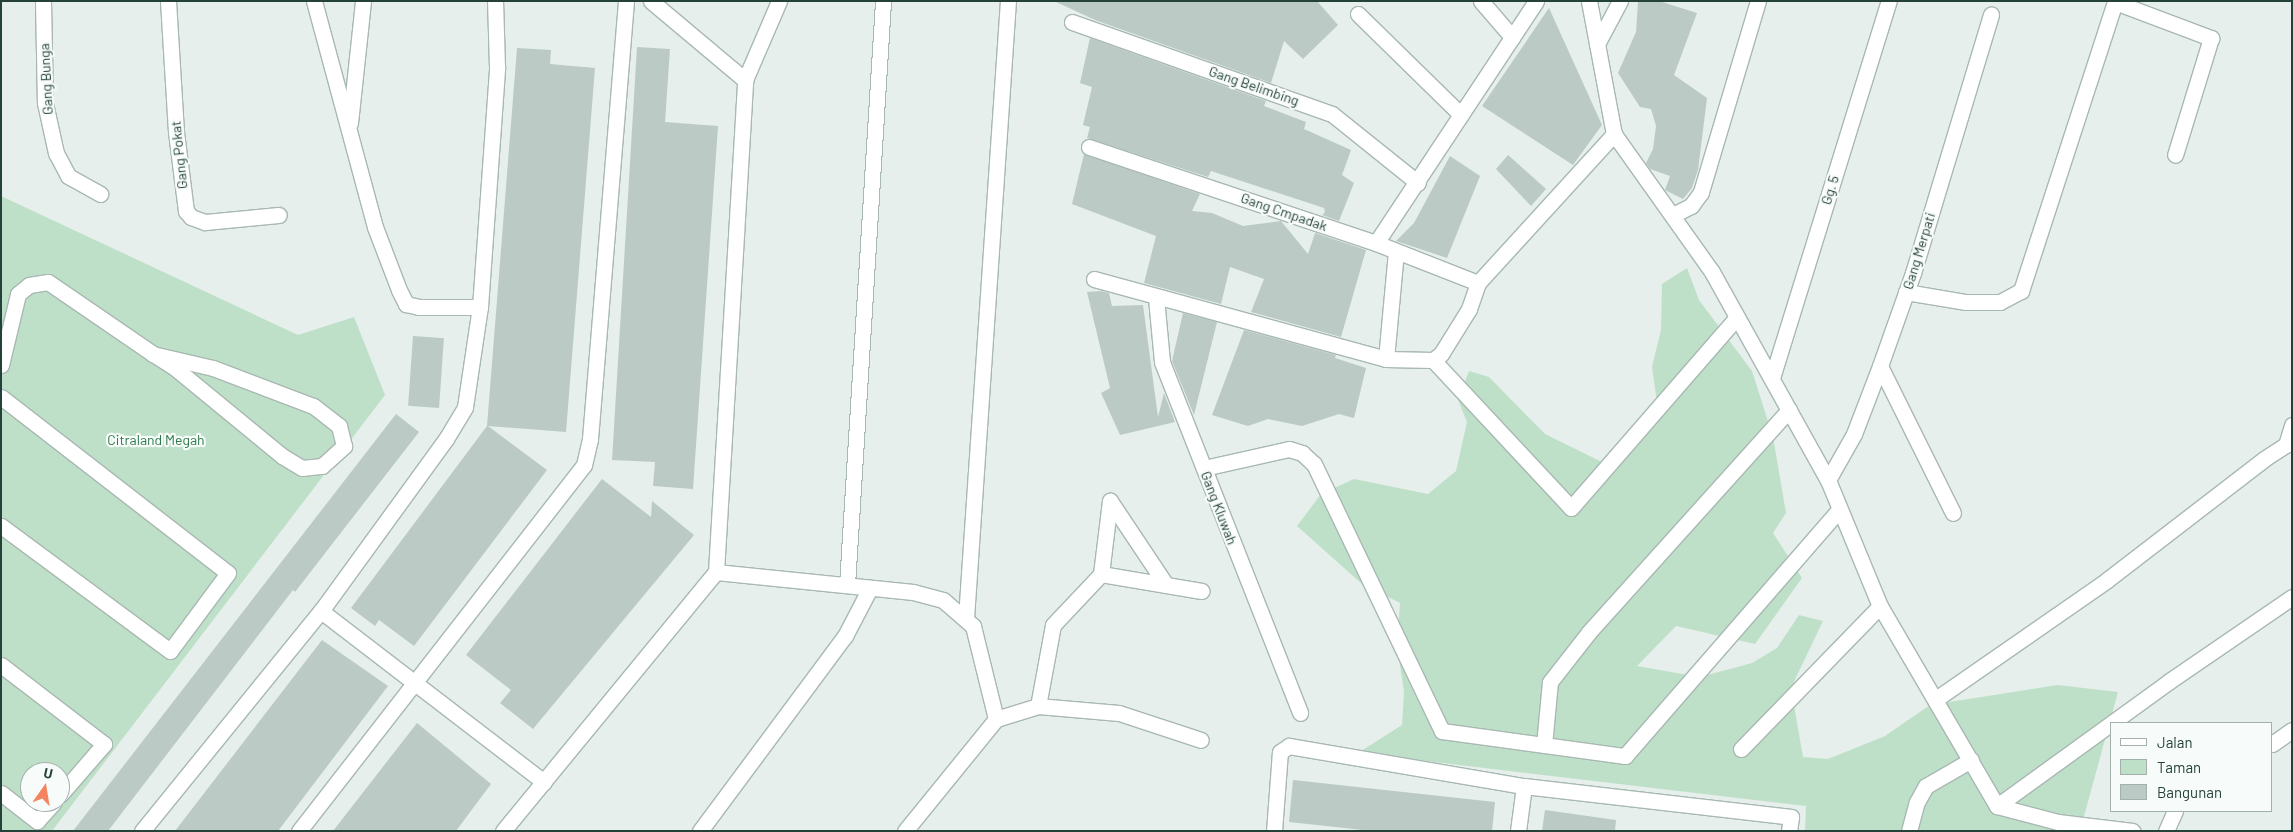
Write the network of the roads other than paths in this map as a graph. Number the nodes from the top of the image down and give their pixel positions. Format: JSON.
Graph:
{"nodes":[{"id":1,"x":43,"y":1,"type":"edge"},
{"id":2,"x":168,"y":1,"type":"edge"},
{"id":3,"x":314,"y":1,"type":"edge"},
{"id":4,"x":363,"y":1,"type":"edge"},
{"id":5,"x":495,"y":1,"type":"edge"},
{"id":6,"x":626,"y":1,"type":"edge"},
{"id":7,"x":651,"y":1,"type":"edge"},
{"id":8,"x":779,"y":1,"type":"edge"},
{"id":9,"x":884,"y":1,"type":"edge"},
{"id":10,"x":1008,"y":1,"type":"edge"},
{"id":11,"x":1481,"y":1,"type":"edge"},
{"id":12,"x":1536,"y":1,"type":"edge"},
{"id":13,"x":1589,"y":1,"type":"edge"},
{"id":14,"x":1620,"y":1,"type":"edge"},
{"id":15,"x":1758,"y":1,"type":"edge"},
{"id":16,"x":1889,"y":1,"type":"edge"},
{"id":17,"x":2115,"y":2,"type":"edge"},
{"id":18,"x":1358,"y":14,"type":"dead end"},
{"id":19,"x":1991,"y":15,"type":"dead end"},
{"id":20,"x":1072,"y":22,"type":"dead end"},
{"id":21,"x":1512,"y":37,"type":"junction"},
{"id":22,"x":1597,"y":44,"type":"junction"},
{"id":23,"x":745,"y":80,"type":"junction"},
{"id":24,"x":1461,"y":115,"type":"junction"},
{"id":25,"x":349,"y":132,"type":"junction"},
{"id":26,"x":1614,"y":134,"type":"junction"},
{"id":27,"x":1089,"y":147,"type":"dead end"},
{"id":28,"x":2174,"y":155,"type":"dead end"},
{"id":29,"x":1418,"y":183,"type":"junction"},
{"id":30,"x":100,"y":194,"type":"dead end"},
{"id":31,"x":279,"y":215,"type":"dead end"},
{"id":32,"x":1672,"y":215,"type":"junction"},
{"id":33,"x":1376,"y":243,"type":"junction"},
{"id":34,"x":1396,"y":251,"type":"junction"},
{"id":35,"x":1094,"y":280,"type":"dead end"},
{"id":36,"x":1478,"y":283,"type":"junction"},
{"id":37,"x":1906,"y":292,"type":"junction"},
{"id":38,"x":1156,"y":298,"type":"junction"},
{"id":39,"x":480,"y":307,"type":"junction"},
{"id":40,"x":1737,"y":317,"type":"junction"},
{"id":41,"x":153,"y":354,"type":"junction"},
{"id":42,"x":1386,"y":359,"type":"junction"},
{"id":43,"x":1433,"y":360,"type":"junction"},
{"id":44,"x":1,"y":365,"type":"edge"},
{"id":45,"x":1880,"y":366,"type":"junction"},
{"id":46,"x":1772,"y":378,"type":"junction"},
{"id":47,"x":1,"y":397,"type":"edge"},
{"id":48,"x":1789,"y":410,"type":"junction"},
{"id":49,"x":2292,"y":425,"type":"edge"},
{"id":50,"x":2289,"y":443,"type":"edge"},
{"id":51,"x":1204,"y":468,"type":"junction"},
{"id":52,"x":1828,"y":480,"type":"junction"},
{"id":53,"x":1839,"y":510,"type":"junction"},
{"id":54,"x":1953,"y":513,"type":"dead end"},
{"id":55,"x":1,"y":526,"type":"edge"},
{"id":56,"x":716,"y":572,"type":"junction"},
{"id":57,"x":1101,"y":574,"type":"junction"},
{"id":58,"x":847,"y":585,"type":"junction"},
{"id":59,"x":1166,"y":585,"type":"junction"},
{"id":60,"x":870,"y":588,"type":"junction"},
{"id":61,"x":1202,"y":591,"type":"dead end"},
{"id":62,"x":2292,"y":597,"type":"edge"},
{"id":63,"x":1880,"y":606,"type":"junction"},
{"id":64,"x":321,"y":611,"type":"junction"},
{"id":65,"x":966,"y":618,"type":"junction"},
{"id":66,"x":1,"y":665,"type":"edge"},
{"id":67,"x":415,"y":683,"type":"junction"},
{"id":68,"x":1936,"y":699,"type":"junction"},
{"id":69,"x":1038,"y":706,"type":"junction"},
{"id":70,"x":1300,"y":713,"type":"dead end"},
{"id":71,"x":996,"y":719,"type":"junction"},
{"id":72,"x":2113,"y":722,"type":"edge"},
{"id":73,"x":2110,"y":724,"type":"edge"},
{"id":74,"x":2292,"y":730,"type":"edge"},
{"id":75,"x":1201,"y":740,"type":"dead end"},
{"id":76,"x":2273,"y":743,"type":"edge"},
{"id":77,"x":1544,"y":745,"type":"junction"},
{"id":78,"x":1741,"y":749,"type":"dead end"},
{"id":79,"x":1971,"y":760,"type":"junction"},
{"id":80,"x":544,"y":782,"type":"junction"},
{"id":81,"x":70,"y":783,"type":"edge"},
{"id":82,"x":1524,"y":786,"type":"junction"},
{"id":83,"x":1,"y":793,"type":"edge"},
{"id":84,"x":1997,"y":806,"type":"junction"},
{"id":85,"x":20,"y":808,"type":"edge"},
{"id":86,"x":25,"y":812,"type":"edge"},
{"id":87,"x":46,"y":812,"type":"edge"},
{"id":88,"x":2175,"y":812,"type":"edge"},
{"id":89,"x":142,"y":831,"type":"edge"},
{"id":90,"x":299,"y":831,"type":"edge"},
{"id":91,"x":503,"y":831,"type":"edge"},
{"id":92,"x":700,"y":831,"type":"edge"},
{"id":93,"x":905,"y":831,"type":"edge"},
{"id":94,"x":1274,"y":831,"type":"edge"},
{"id":95,"x":1518,"y":831,"type":"edge"},
{"id":96,"x":1789,"y":831,"type":"edge"},
{"id":97,"x":1909,"y":831,"type":"edge"},
{"id":98,"x":2132,"y":831,"type":"edge"},
{"id":99,"x":2166,"y":831,"type":"edge"}],
"edges":[{"from":1,"to":30,"type":"street","name":"Gang Bunga"},
{"from":2,"to":31,"type":"street","name":"Gang Pokat"},
{"from":3,"to":25,"type":"street"},
{"from":4,"to":25,"type":"street"},
{"from":5,"to":39,"type":"street"},
{"from":6,"to":67,"type":"street"},
{"from":7,"to":23,"type":"street"},
{"from":8,"to":23,"type":"street"},
{"from":9,"to":58,"type":"street"},
{"from":10,"to":65,"type":"street"},
{"from":11,"to":21,"type":"street"},
{"from":12,"to":21,"type":"street"},
{"from":13,"to":22,"type":"street"},
{"from":14,"to":22,"type":"street"},
{"from":15,"to":32,"type":"street"},
{"from":16,"to":46,"type":"street","name":"Gg. 5"},
{"from":17,"to":28,"type":"street"},
{"from":17,"to":37,"type":"street"},
{"from":18,"to":24,"type":"street"},
{"from":19,"to":37,"type":"street","name":"Gang Merpati"},
{"from":20,"to":29,"type":"street","name":"Gang Belimbing"},
{"from":21,"to":24,"type":"street"},
{"from":22,"to":26,"type":"street"},
{"from":23,"to":56,"type":"street"},
{"from":24,"to":29,"type":"street"},
{"from":25,"to":39,"type":"street"},
{"from":26,"to":32,"type":"street"},
{"from":26,"to":36,"type":"street"},
{"from":27,"to":33,"type":"street","name":"Gang Cmpadak"},
{"from":29,"to":33,"type":"street"},
{"from":32,"to":40,"type":"street"},
{"from":33,"to":34,"type":"street","name":"Gang Cmpadak"},
{"from":34,"to":36,"type":"street","name":"Gang Cmpadak"},
{"from":34,"to":42,"type":"street"},
{"from":35,"to":38,"type":"street"},
{"from":36,"to":43,"type":"street"},
{"from":37,"to":45,"type":"street","name":"Gang Merpati"},
{"from":38,"to":42,"type":"street"},
{"from":38,"to":51,"type":"street","name":"Gang Kluwah"},
{"from":39,"to":64,"type":"street"},
{"from":40,"to":43,"type":"street"},
{"from":40,"to":46,"type":"street"},
{"from":41,"to":41,"type":"street"},
{"from":41,"to":44,"type":"street"},
{"from":42,"to":43,"type":"street"},
{"from":45,"to":52,"type":"street","name":"Gang Merpati"},
{"from":45,"to":54,"type":"street"},
{"from":46,"to":48,"type":"street"},
{"from":47,"to":55,"type":"street"},
{"from":48,"to":52,"type":"street"},
{"from":48,"to":77,"type":"street"},
{"from":49,"to":50,"type":"street"},
{"from":50,"to":68,"type":"street"},
{"from":51,"to":70,"type":"street","name":"Gang Kluwah"},
{"from":51,"to":77,"type":"street"},
{"from":52,"to":53,"type":"street"},
{"from":53,"to":63,"type":"street"},
{"from":53,"to":77,"type":"street"},
{"from":56,"to":58,"type":"street"},
{"from":56,"to":80,"type":"street"},
{"from":57,"to":59,"type":"street"},
{"from":57,"to":59,"type":"street"},
{"from":57,"to":69,"type":"street"},
{"from":58,"to":60,"type":"street"},
{"from":59,"to":61,"type":"street"},
{"from":60,"to":65,"type":"street"},
{"from":60,"to":92,"type":"street"},
{"from":62,"to":72,"type":"street"},
{"from":63,"to":68,"type":"street"},
{"from":63,"to":78,"type":"street"},
{"from":64,"to":67,"type":"street"},
{"from":64,"to":89,"type":"street"},
{"from":65,"to":71,"type":"street"},
{"from":66,"to":81,"type":"street"},
{"from":67,"to":80,"type":"street"},
{"from":67,"to":90,"type":"street"},
{"from":68,"to":79,"type":"street"},
{"from":69,"to":71,"type":"street"},
{"from":69,"to":75,"type":"street"},
{"from":71,"to":93,"type":"street"},
{"from":73,"to":84,"type":"street"},
{"from":74,"to":76,"type":"street"},
{"from":79,"to":84,"type":"street"},
{"from":79,"to":97,"type":"street"},
{"from":80,"to":91,"type":"street"},
{"from":82,"to":94,"type":"street"},
{"from":82,"to":95,"type":"street"},
{"from":82,"to":96,"type":"street"},
{"from":83,"to":85,"type":"street"},
{"from":84,"to":98,"type":"street"},
{"from":86,"to":87,"type":"street"},
{"from":88,"to":99,"type":"street"}]}
